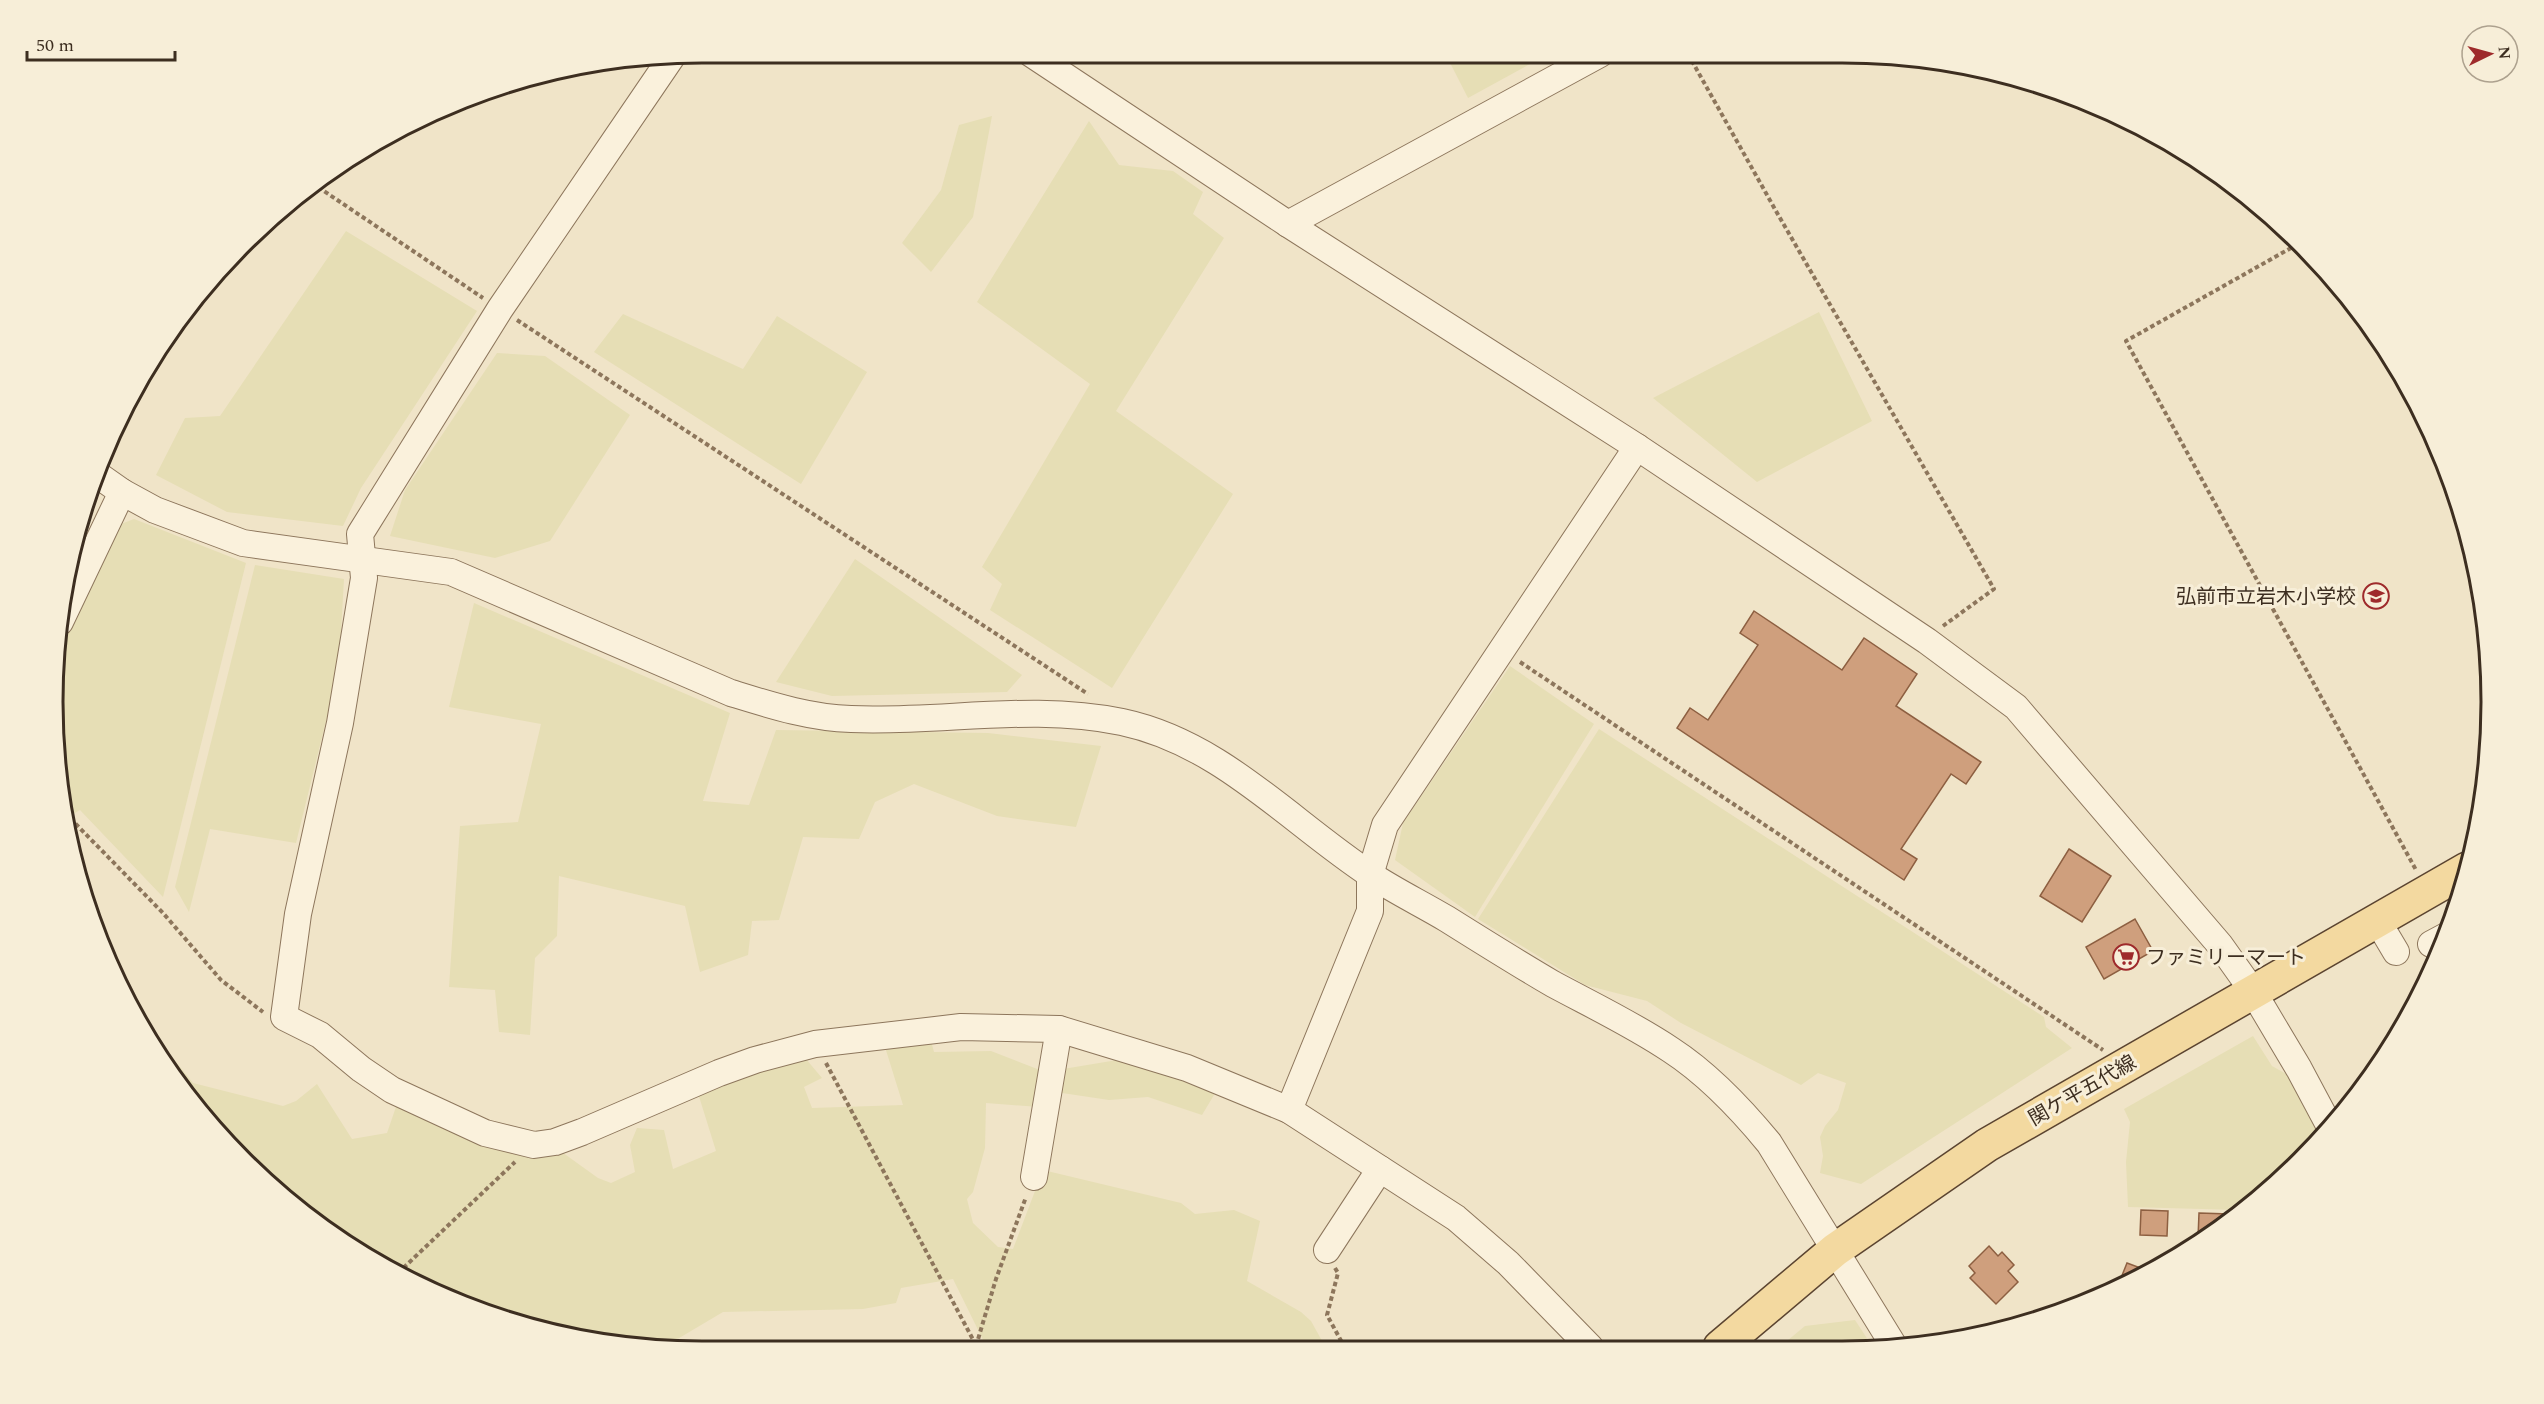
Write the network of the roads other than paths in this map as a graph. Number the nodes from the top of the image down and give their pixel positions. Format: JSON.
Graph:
{"nodes":[{"id":1,"x":1045,"y":63,"type":"edge"},
{"id":2,"x":1583,"y":63,"type":"edge"},
{"id":3,"x":667,"y":64,"type":"edge"},
{"id":4,"x":1288,"y":224,"type":"junction"},
{"id":5,"x":1637,"y":447,"type":"junction"},
{"id":6,"x":104,"y":479,"type":"edge"},
{"id":7,"x":122,"y":492,"type":"junction"},
{"id":8,"x":362,"y":560,"type":"junction"},
{"id":9,"x":72,"y":598,"type":"edge"},
{"id":10,"x":1370,"y":874,"type":"junction"},
{"id":11,"x":2457,"y":875,"type":"edge"},
{"id":12,"x":2377,"y":920,"type":"junction"},
{"id":13,"x":2396,"y":952,"type":"dead end"},
{"id":14,"x":2253,"y":990,"type":"junction"},
{"id":15,"x":1059,"y":1029,"type":"junction"},
{"id":16,"x":1289,"y":1110,"type":"junction"},
{"id":17,"x":2326,"y":1119,"type":"edge"},
{"id":18,"x":1380,"y":1169,"type":"junction"},
{"id":19,"x":1034,"y":1176,"type":"road end"},
{"id":20,"x":1327,"y":1250,"type":"road end"},
{"id":21,"x":1835,"y":1250,"type":"junction"},
{"id":22,"x":1890,"y":1339,"type":"edge"},
{"id":23,"x":1584,"y":1341,"type":"edge"},
{"id":24,"x":1727,"y":1341,"type":"edge"}],
"edges":[{"from":1,"to":4,"type":"street"},
{"from":2,"to":4,"type":"street"},
{"from":3,"to":8,"type":"street"},
{"from":4,"to":5,"type":"street"},
{"from":5,"to":10,"type":"street"},
{"from":5,"to":14,"type":"street"},
{"from":6,"to":7,"type":"street"},
{"from":7,"to":8,"type":"street"},
{"from":7,"to":9,"type":"street"},
{"from":8,"to":10,"type":"street"},
{"from":8,"to":15,"type":"street"},
{"from":10,"to":16,"type":"street"},
{"from":10,"to":21,"type":"street"},
{"from":11,"to":12,"type":"main road","name":"関ケ平五代線"},
{"from":12,"to":13,"type":"street"},
{"from":12,"to":14,"type":"main road","name":"関ケ平五代線"},
{"from":14,"to":17,"type":"street"},
{"from":14,"to":21,"type":"main road","name":"関ケ平五代線"},
{"from":15,"to":16,"type":"street"},
{"from":15,"to":19,"type":"street"},
{"from":16,"to":18,"type":"street"},
{"from":18,"to":20,"type":"street"},
{"from":18,"to":23,"type":"street"},
{"from":21,"to":22,"type":"street"},
{"from":21,"to":24,"type":"main road","name":"関ケ平五代線"}]}
